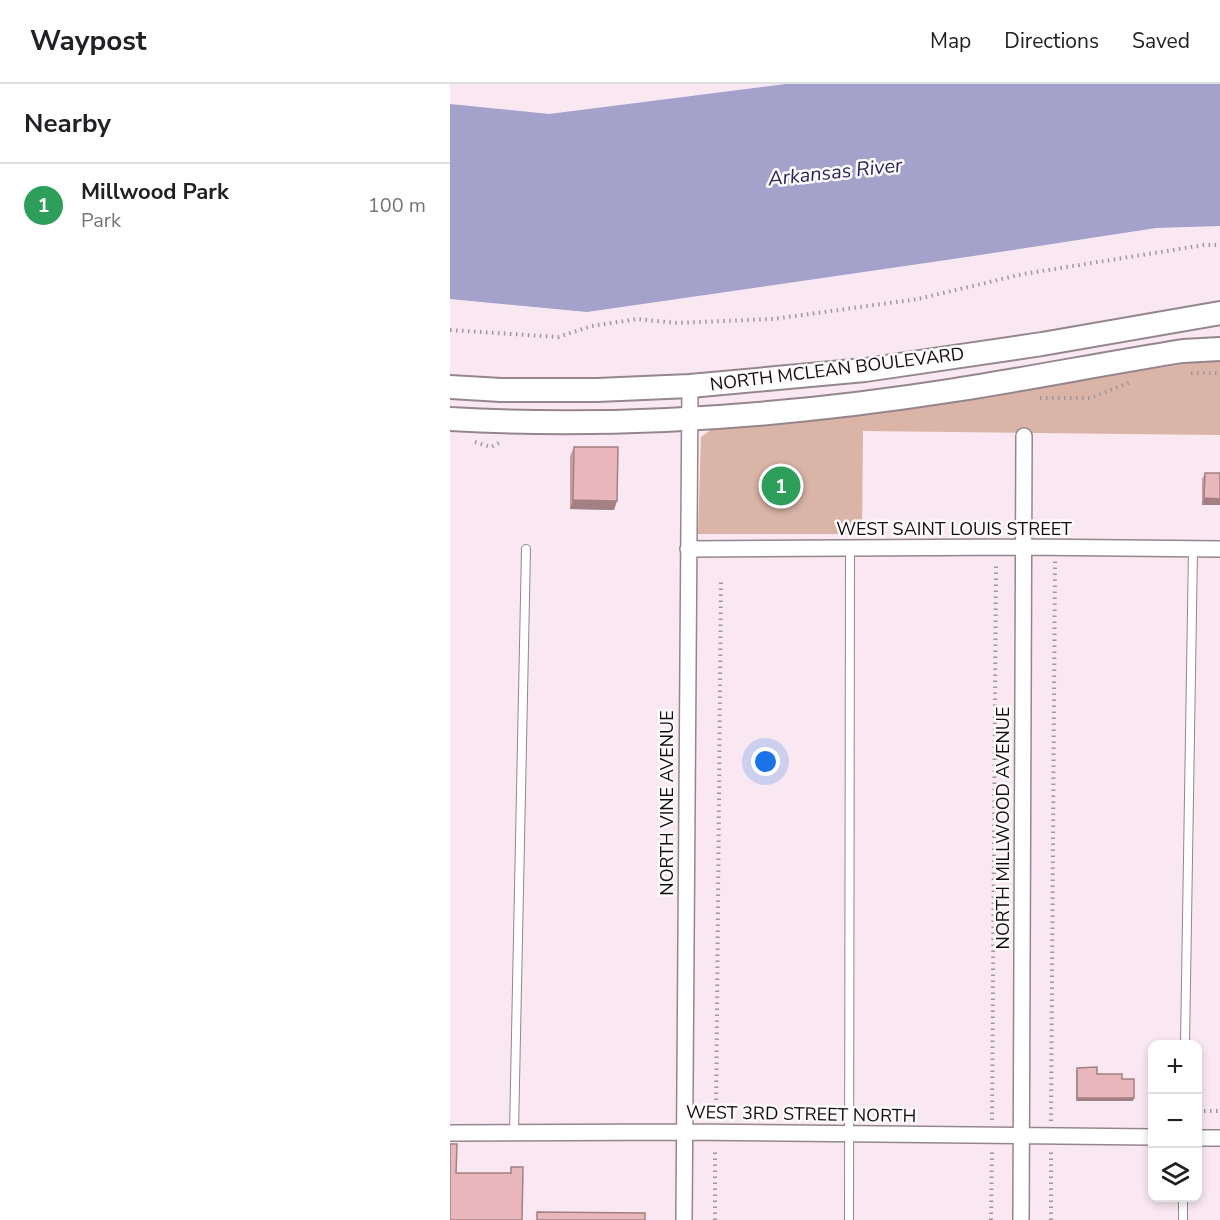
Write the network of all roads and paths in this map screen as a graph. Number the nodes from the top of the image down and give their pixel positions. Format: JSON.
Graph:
{"nodes":[{"id":1,"x":1220,"y":245,"type":"edge"},
{"id":2,"x":1220,"y":313,"type":"edge"},
{"id":3,"x":450,"y":330,"type":"edge"},
{"id":4,"x":1220,"y":349,"type":"edge"},
{"id":5,"x":690,"y":386,"type":"junction"},
{"id":6,"x":450,"y":387,"type":"edge"},
{"id":7,"x":450,"y":418,"type":"edge"},
{"id":8,"x":689,"y":419,"type":"junction"},
{"id":9,"x":1024,"y":436,"type":"dead end"},
{"id":10,"x":1024,"y":547,"type":"junction"},
{"id":11,"x":526,"y":549,"type":"dead end"},
{"id":12,"x":688,"y":549,"type":"junction"},
{"id":13,"x":850,"y":549,"type":"junction"},
{"id":14,"x":1193,"y":549,"type":"junction"},
{"id":15,"x":1220,"y":549,"type":"edge"},
{"id":16,"x":1055,"y":561,"type":"dead end"},
{"id":17,"x":996,"y":565,"type":"dead end"},
{"id":18,"x":721,"y":578,"type":"dead end"},
{"id":19,"x":1185,"y":1040,"type":"edge"},
{"id":20,"x":1202,"y":1111,"type":"edge"},
{"id":21,"x":1220,"y":1111,"type":"edge"},
{"id":22,"x":514,"y":1132,"type":"junction"},
{"id":23,"x":685,"y":1132,"type":"junction"},
{"id":24,"x":716,"y":1132,"type":"junction"},
{"id":25,"x":450,"y":1133,"type":"edge"},
{"id":26,"x":850,"y":1134,"type":"junction"},
{"id":27,"x":992,"y":1135,"type":"junction"},
{"id":28,"x":1022,"y":1136,"type":"junction"},
{"id":29,"x":1051,"y":1136,"type":"junction"},
{"id":30,"x":1148,"y":1137,"type":"edge"},
{"id":31,"x":1202,"y":1138,"type":"edge"},
{"id":32,"x":1220,"y":1138,"type":"edge"},
{"id":33,"x":1183,"y":1202,"type":"edge"},
{"id":34,"x":684,"y":1220,"type":"edge"},
{"id":35,"x":715,"y":1220,"type":"edge"},
{"id":36,"x":849,"y":1220,"type":"edge"},
{"id":37,"x":991,"y":1220,"type":"edge"},
{"id":38,"x":1021,"y":1220,"type":"edge"},
{"id":39,"x":1051,"y":1220,"type":"edge"},
{"id":40,"x":1183,"y":1220,"type":"edge"}],
"edges":[{"from":1,"to":3,"type":"path"},
{"from":2,"to":5,"type":"main road","name":"NORTH MCLEAN BOULEVARD"},
{"from":4,"to":8,"type":"main road","name":"NORTH MCLEAN BOULEVARD"},
{"from":5,"to":6,"type":"main road","name":"NORTH MCLEAN BOULEVARD"},
{"from":5,"to":8,"type":"street","name":"NORTH VINE AVENUE"},
{"from":7,"to":8,"type":"main road","name":"NORTH MCLEAN BOULEVARD"},
{"from":8,"to":12,"type":"street","name":"NORTH VINE AVENUE"},
{"from":9,"to":10,"type":"street","name":"NORTH MILLWOOD AVENUE"},
{"from":10,"to":13,"type":"street","name":"WEST SAINT LOUIS STREET"},
{"from":10,"to":14,"type":"street","name":"WEST SAINT LOUIS STREET"},
{"from":10,"to":28,"type":"street","name":"NORTH MILLWOOD AVENUE"},
{"from":11,"to":22,"type":"lane"},
{"from":12,"to":13,"type":"street","name":"WEST SAINT LOUIS STREET"},
{"from":12,"to":23,"type":"street","name":"NORTH VINE AVENUE"},
{"from":13,"to":26,"type":"lane"},
{"from":14,"to":15,"type":"street","name":"WEST SAINT LOUIS STREET"},
{"from":14,"to":19,"type":"lane"},
{"from":16,"to":29,"type":"path"},
{"from":17,"to":27,"type":"path"},
{"from":18,"to":24,"type":"path"},
{"from":20,"to":21,"type":"path"},
{"from":22,"to":23,"type":"street","name":"WEST 3RD STREET NORTH"},
{"from":22,"to":25,"type":"street","name":"WEST 3RD STREET NORTH"},
{"from":23,"to":24,"type":"street","name":"WEST 3RD STREET NORTH"},
{"from":23,"to":34,"type":"street","name":"NORTH VINE AVENUE"},
{"from":24,"to":26,"type":"street","name":"WEST 3RD STREET NORTH"},
{"from":24,"to":35,"type":"path"},
{"from":26,"to":27,"type":"street","name":"WEST 3RD STREET NORTH"},
{"from":26,"to":36,"type":"lane"},
{"from":27,"to":28,"type":"street","name":"WEST 3RD STREET NORTH"},
{"from":27,"to":37,"type":"path"},
{"from":28,"to":29,"type":"street","name":"WEST 3RD STREET NORTH"},
{"from":28,"to":38,"type":"street","name":"NORTH MILLWOOD AVENUE"},
{"from":29,"to":30,"type":"street","name":"WEST 3RD STREET NORTH"},
{"from":29,"to":39,"type":"path"},
{"from":31,"to":32,"type":"street"},
{"from":33,"to":40,"type":"lane"}]}
